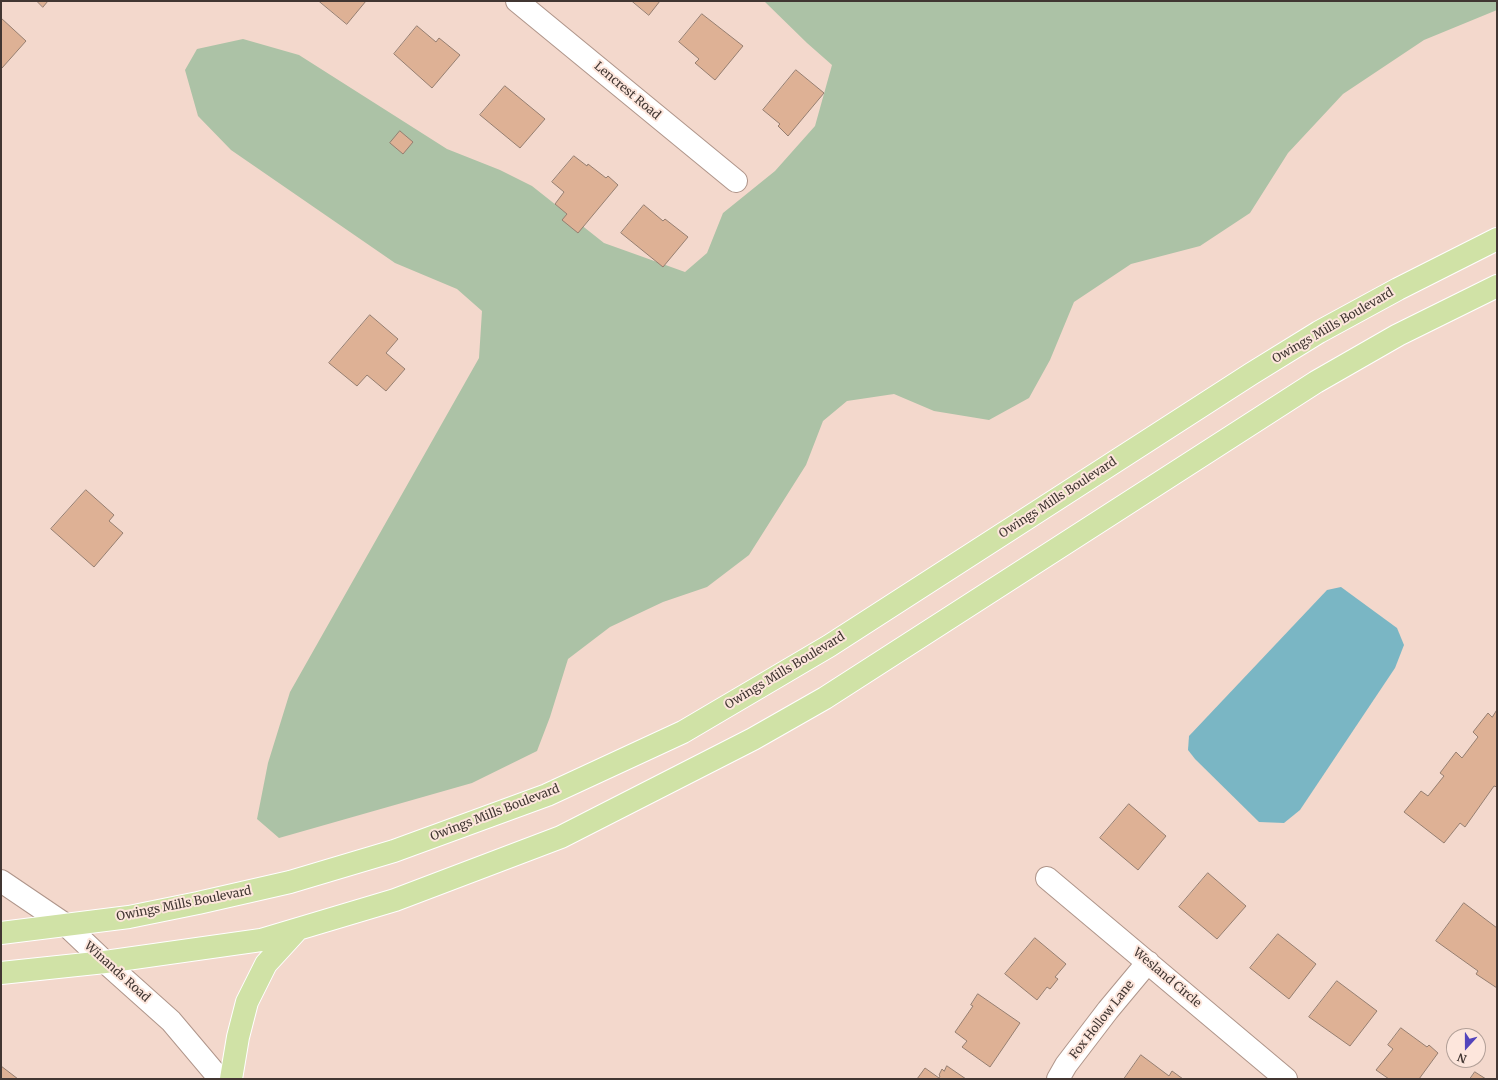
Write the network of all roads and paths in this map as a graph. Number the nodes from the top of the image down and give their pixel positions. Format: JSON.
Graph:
{"nodes":[{"id":1,"x":517,"y":1,"type":"edge"},
{"id":2,"x":736,"y":181,"type":"dead end"},
{"id":3,"x":1497,"y":239,"type":"edge"},
{"id":4,"x":1497,"y":286,"type":"edge"},
{"id":5,"x":1047,"y":878,"type":"dead end"},
{"id":6,"x":1,"y":882,"type":"edge"},
{"id":7,"x":66,"y":925,"type":"junction"},
{"id":8,"x":298,"y":929,"type":"junction"},
{"id":9,"x":1,"y":932,"type":"edge"},
{"id":10,"x":105,"y":962,"type":"junction"},
{"id":11,"x":1148,"y":962,"type":"junction"},
{"id":12,"x":1,"y":973,"type":"edge"},
{"id":13,"x":220,"y":1079,"type":"edge"},
{"id":14,"x":230,"y":1079,"type":"edge"},
{"id":15,"x":1058,"y":1079,"type":"edge"},
{"id":16,"x":1286,"y":1079,"type":"edge"}],
"edges":[{"from":1,"to":2,"type":"street","name":"Lencrest Road"},
{"from":3,"to":7,"type":"main road","name":"Owings Mills Boulevard"},
{"from":4,"to":8,"type":"main road"},
{"from":5,"to":11,"type":"street","name":"Wesland Circle"},
{"from":6,"to":7,"type":"street","name":"Winands Road"},
{"from":7,"to":9,"type":"main road","name":"Owings Mills Boulevard"},
{"from":7,"to":10,"type":"street","name":"Winands Road"},
{"from":8,"to":10,"type":"main road"},
{"from":8,"to":14,"type":"main road"},
{"from":10,"to":12,"type":"main road"},
{"from":10,"to":13,"type":"street","name":"Winands Road"},
{"from":11,"to":15,"type":"street","name":"Fox Hollow Lane"},
{"from":11,"to":16,"type":"street","name":"Wesland Circle"}]}
